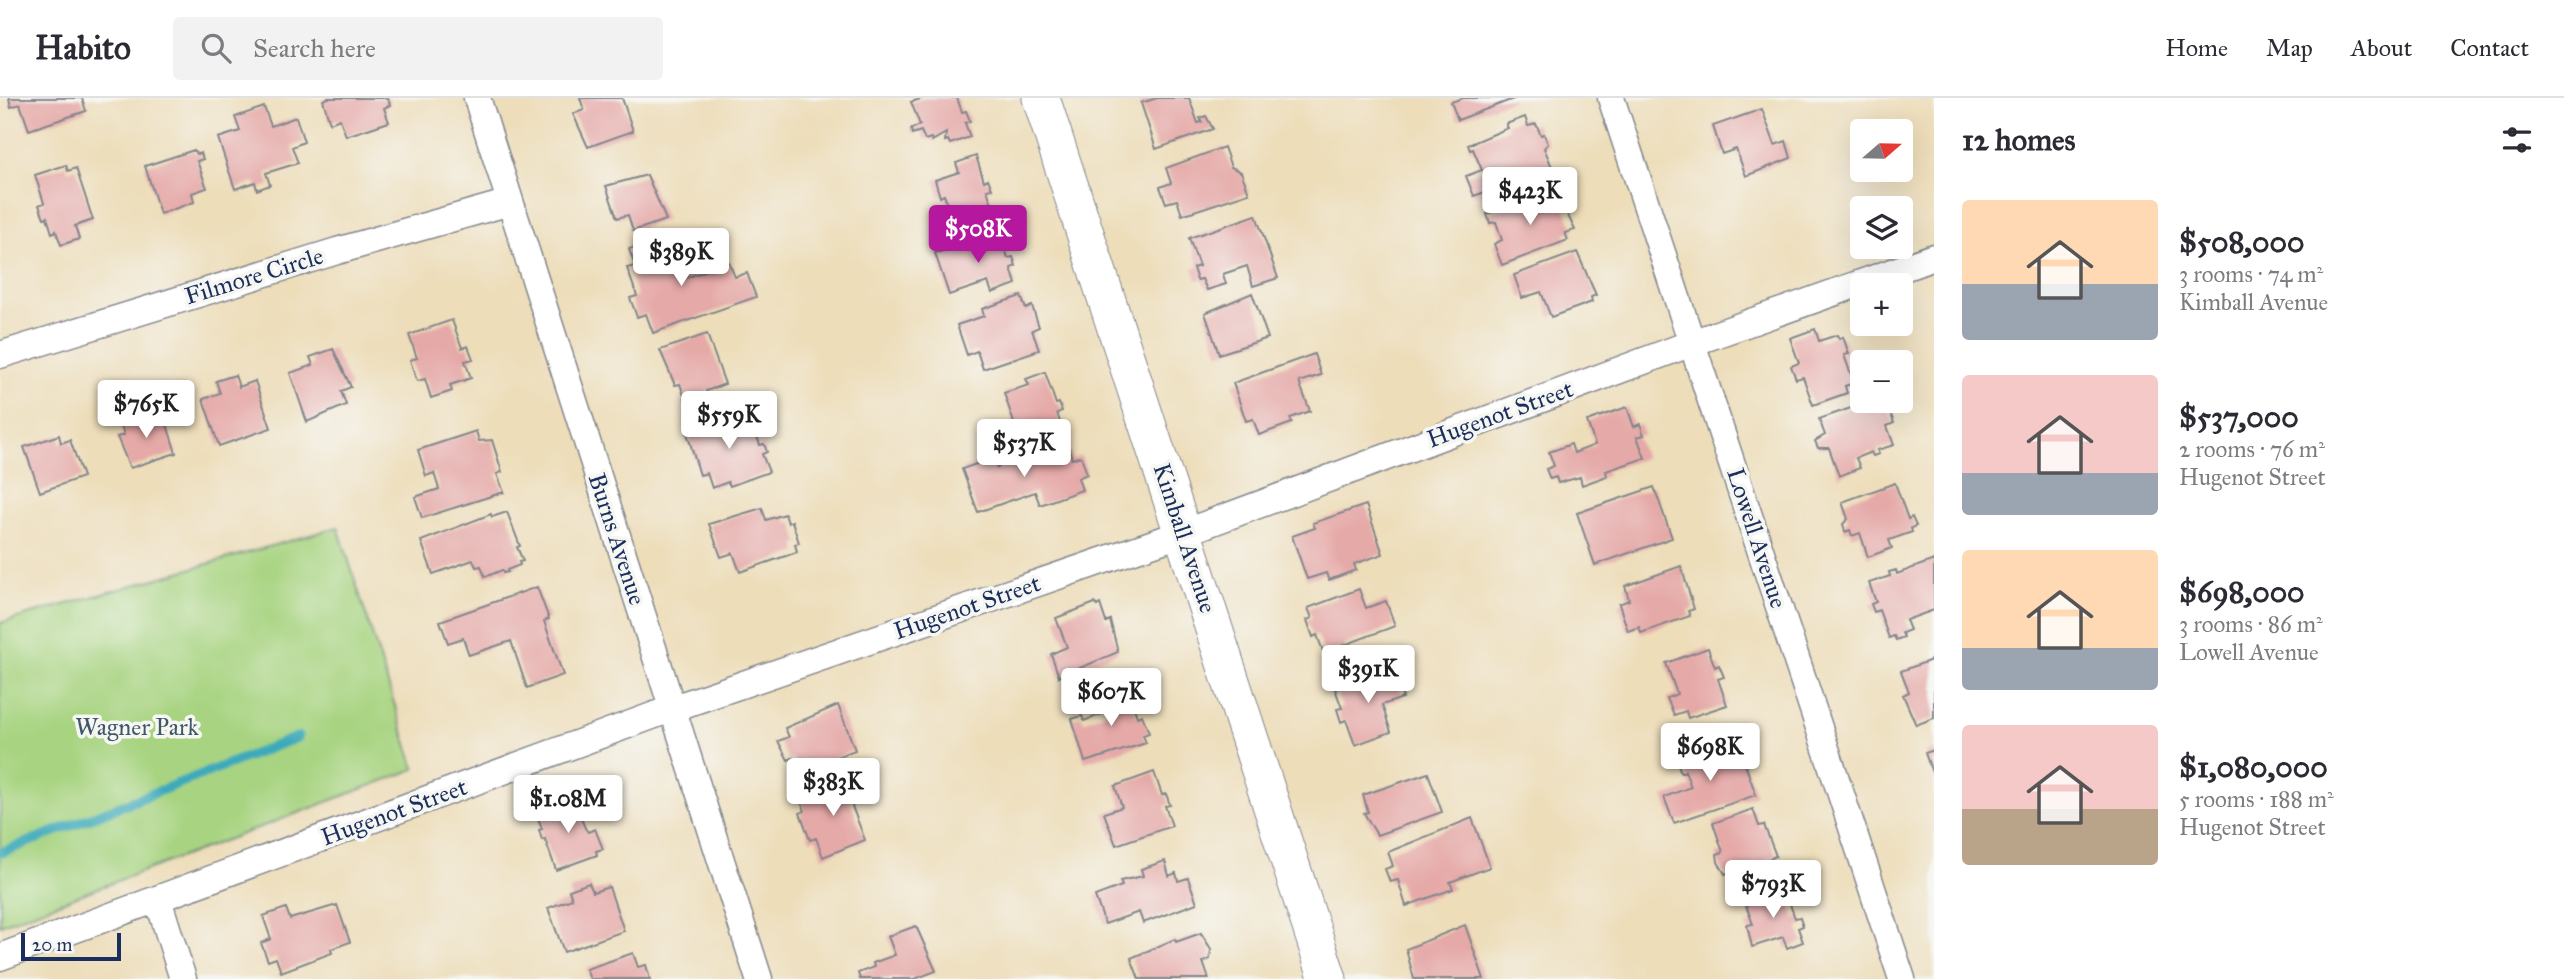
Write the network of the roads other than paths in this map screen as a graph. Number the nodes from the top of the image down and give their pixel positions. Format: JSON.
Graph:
{"nodes":[{"id":1,"x":477,"y":98,"type":"edge"},
{"id":2,"x":1041,"y":98,"type":"edge"},
{"id":3,"x":1611,"y":98,"type":"edge"},
{"id":4,"x":510,"y":202,"type":"junction"},
{"id":5,"x":1934,"y":257,"type":"edge"},
{"id":6,"x":1692,"y":343,"type":"junction"},
{"id":7,"x":0,"y":355,"type":"edge"},
{"id":8,"x":1183,"y":533,"type":"junction"},
{"id":9,"x":671,"y":709,"type":"junction"},
{"id":10,"x":158,"y":899,"type":"junction"},
{"id":11,"x":0,"y":957,"type":"edge"},
{"id":12,"x":183,"y":979,"type":"edge"},
{"id":13,"x":759,"y":979,"type":"edge"},
{"id":14,"x":1328,"y":979,"type":"edge"},
{"id":15,"x":1902,"y":979,"type":"edge"}],
"edges":[{"from":1,"to":4,"type":"street","name":"Burns Avenue"},
{"from":2,"to":8,"type":"street","name":"Kimball Avenue"},
{"from":3,"to":6,"type":"street","name":"Lowell Avenue"},
{"from":4,"to":7,"type":"street","name":"Filmore Circle"},
{"from":4,"to":9,"type":"street","name":"Burns Avenue"},
{"from":5,"to":6,"type":"street","name":"Hugenot Street"},
{"from":6,"to":8,"type":"street","name":"Hugenot Street"},
{"from":6,"to":15,"type":"street","name":"Lowell Avenue"},
{"from":8,"to":9,"type":"street","name":"Hugenot Street"},
{"from":8,"to":14,"type":"street","name":"Kimball Avenue"},
{"from":9,"to":10,"type":"street","name":"Hugenot Street"},
{"from":9,"to":13,"type":"street","name":"Burns Avenue"},
{"from":10,"to":11,"type":"street","name":"Hugenot Street"},
{"from":10,"to":12,"type":"street"}]}
